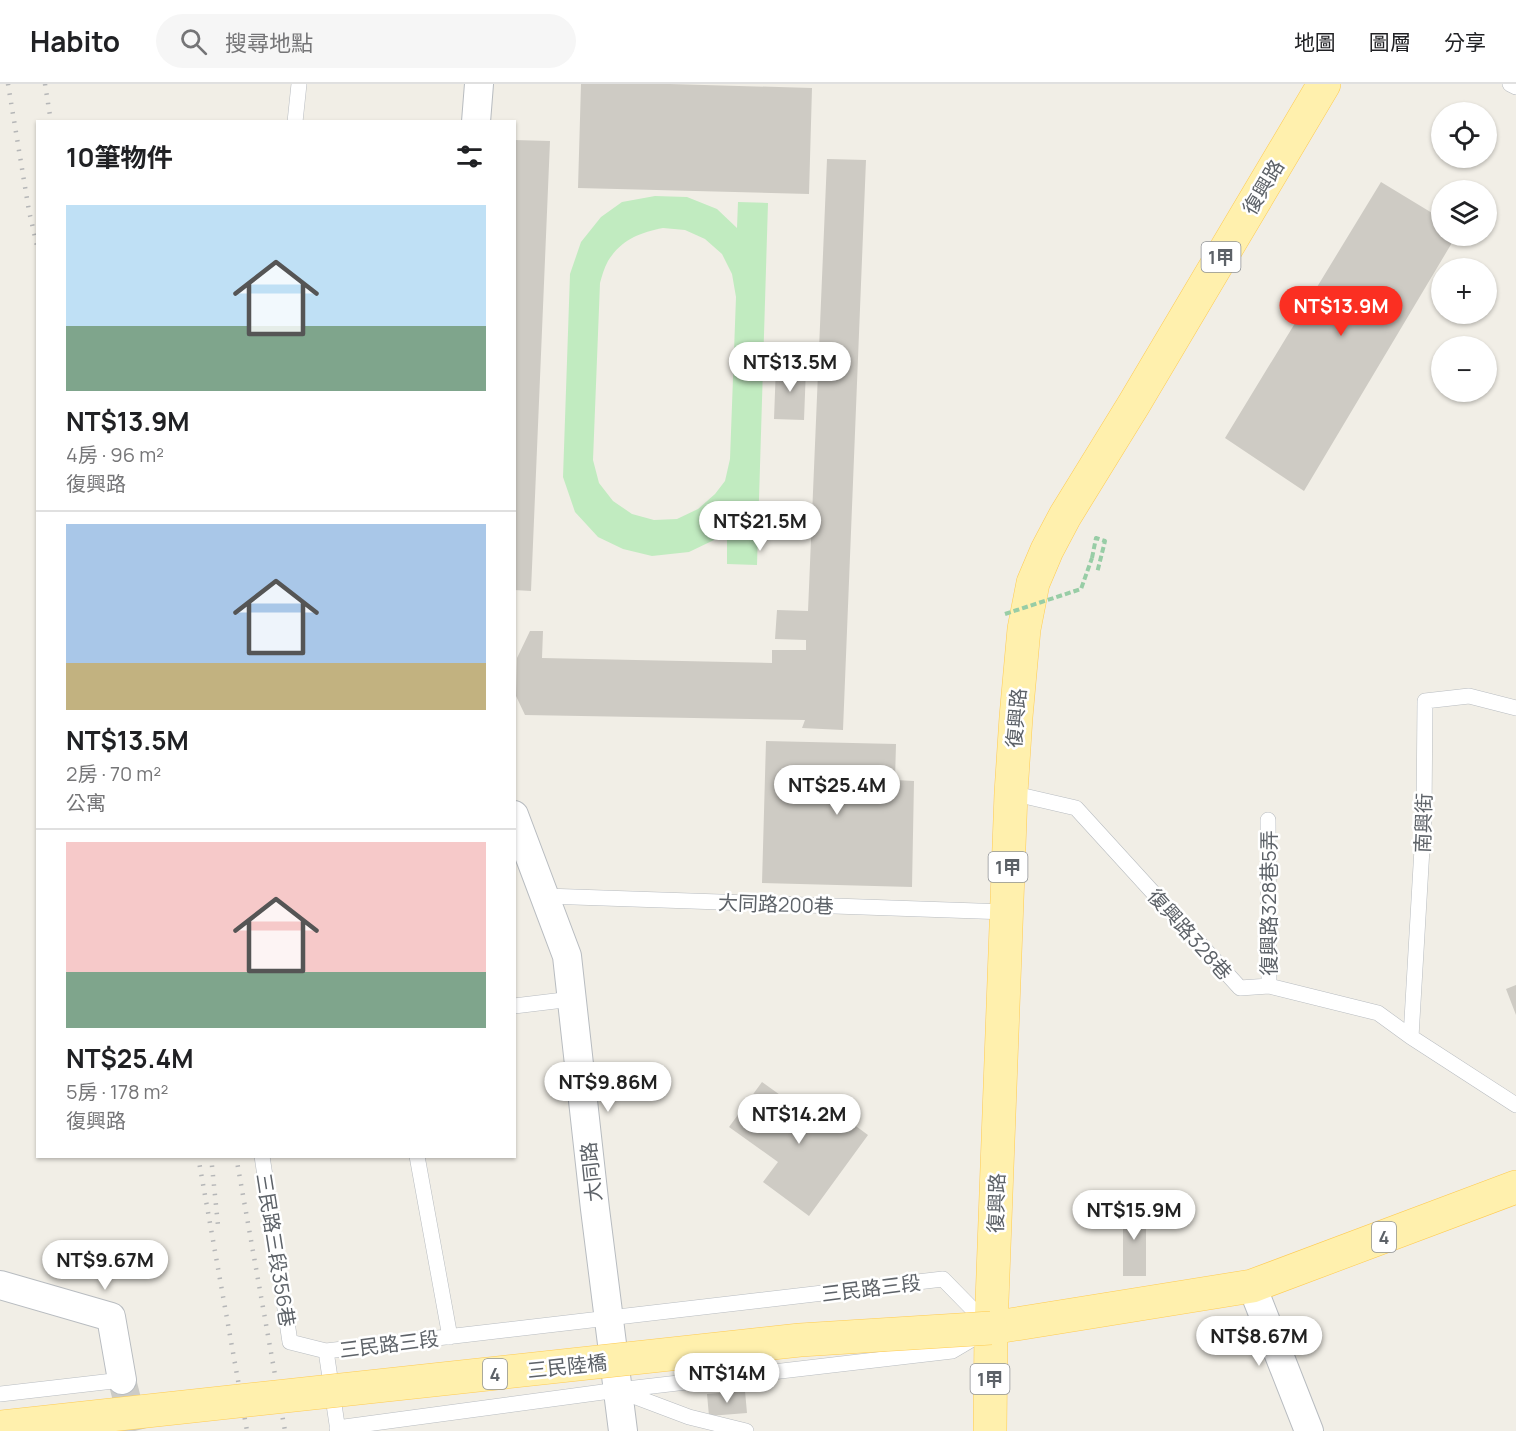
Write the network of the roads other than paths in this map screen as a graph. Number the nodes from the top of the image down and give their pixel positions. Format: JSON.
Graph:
{"nodes":[{"id":1,"x":299,"y":84,"type":"edge"},
{"id":2,"x":479,"y":84,"type":"edge"},
{"id":3,"x":1324,"y":84,"type":"edge"},
{"id":4,"x":1510,"y":84,"type":"edge"},
{"id":5,"x":1516,"y":87,"type":"edge"},
{"id":6,"x":295,"y":120,"type":"edge"},
{"id":7,"x":476,"y":120,"type":"edge"},
{"id":8,"x":1516,"y":708,"type":"edge"},
{"id":9,"x":1011,"y":794,"type":"junction"},
{"id":10,"x":516,"y":819,"type":"edge"},
{"id":11,"x":1268,"y":820,"type":"dead end"},
{"id":12,"x":545,"y":896,"type":"junction"},
{"id":13,"x":1007,"y":912,"type":"junction"},
{"id":14,"x":1269,"y":986,"type":"junction"},
{"id":15,"x":572,"y":999,"type":"junction"},
{"id":16,"x":516,"y":1006,"type":"edge"},
{"id":17,"x":1411,"y":1037,"type":"junction"},
{"id":18,"x":1516,"y":1105,"type":"edge"},
{"id":19,"x":262,"y":1158,"type":"edge"},
{"id":20,"x":417,"y":1158,"type":"edge"},
{"id":21,"x":1516,"y":1187,"type":"edge"},
{"id":22,"x":0,"y":1285,"type":"edge"},
{"id":23,"x":1252,"y":1286,"type":"junction"},
{"id":24,"x":609,"y":1318,"type":"junction"},
{"id":25,"x":991,"y":1328,"type":"junction"},
{"id":26,"x":450,"y":1337,"type":"junction"},
{"id":27,"x":326,"y":1351,"type":"junction"},
{"id":28,"x":122,"y":1380,"type":"joint"},
{"id":29,"x":618,"y":1390,"type":"junction"},
{"id":30,"x":0,"y":1394,"type":"edge"},
{"id":31,"x":35,"y":1400,"type":"junction"},
{"id":32,"x":0,"y":1427,"type":"edge"},
{"id":33,"x":337,"y":1430,"type":"edge"},
{"id":34,"x":34,"y":1431,"type":"edge"},
{"id":35,"x":623,"y":1431,"type":"edge"},
{"id":36,"x":746,"y":1431,"type":"edge"},
{"id":37,"x":990,"y":1431,"type":"edge"},
{"id":38,"x":1309,"y":1431,"type":"edge"}],
"edges":[{"from":1,"to":6,"type":"lane"},
{"from":2,"to":7,"type":"street"},
{"from":3,"to":9,"type":"main road","name":"復興路","number":"1甲"},
{"from":4,"to":5,"type":"lane"},
{"from":8,"to":17,"type":"lane","name":"南興街"},
{"from":9,"to":13,"type":"main road","name":"復興路","number":"1甲"},
{"from":9,"to":14,"type":"lane","name":"復興路328巷"},
{"from":10,"to":12,"type":"street","name":"大同路"},
{"from":11,"to":14,"type":"lane","name":"復興路328巷5弄"},
{"from":12,"to":13,"type":"lane","name":"大同路200巷"},
{"from":12,"to":15,"type":"street","name":"大同路"},
{"from":13,"to":25,"type":"main road","name":"復興路","number":"1甲"},
{"from":14,"to":17,"type":"lane","name":"復興路328巷"},
{"from":15,"to":16,"type":"lane"},
{"from":15,"to":24,"type":"street","name":"大同路"},
{"from":17,"to":18,"type":"lane","name":"復興路328巷"},
{"from":19,"to":27,"type":"lane","name":"三民路三段356巷"},
{"from":20,"to":26,"type":"lane"},
{"from":21,"to":23,"type":"main road","name":"三民路三段","number":"4"},
{"from":22,"to":28,"type":"street"},
{"from":23,"to":25,"type":"main road","name":"三民路三段","number":"4"},
{"from":23,"to":38,"type":"street"},
{"from":24,"to":25,"type":"lane","name":"三民路三段"},
{"from":24,"to":26,"type":"lane","name":"三民路三段"},
{"from":24,"to":29,"type":"street","name":"大同路"},
{"from":25,"to":29,"type":"lane","name":"三民路三段"},
{"from":25,"to":32,"type":"main road","name":"三民陸橋","number":"4","bridge":true},
{"from":25,"to":37,"type":"main road","name":"復興路","number":"1甲"},
{"from":26,"to":27,"type":"lane","name":"三民路三段"},
{"from":27,"to":33,"type":"lane","name":"三民路三段"},
{"from":28,"to":31,"type":"lane"},
{"from":29,"to":33,"type":"lane","name":"三民路三段"},
{"from":29,"to":35,"type":"street","name":"大同路"},
{"from":29,"to":36,"type":"lane"},
{"from":30,"to":31,"type":"lane"},
{"from":31,"to":34,"type":"lane"}]}
